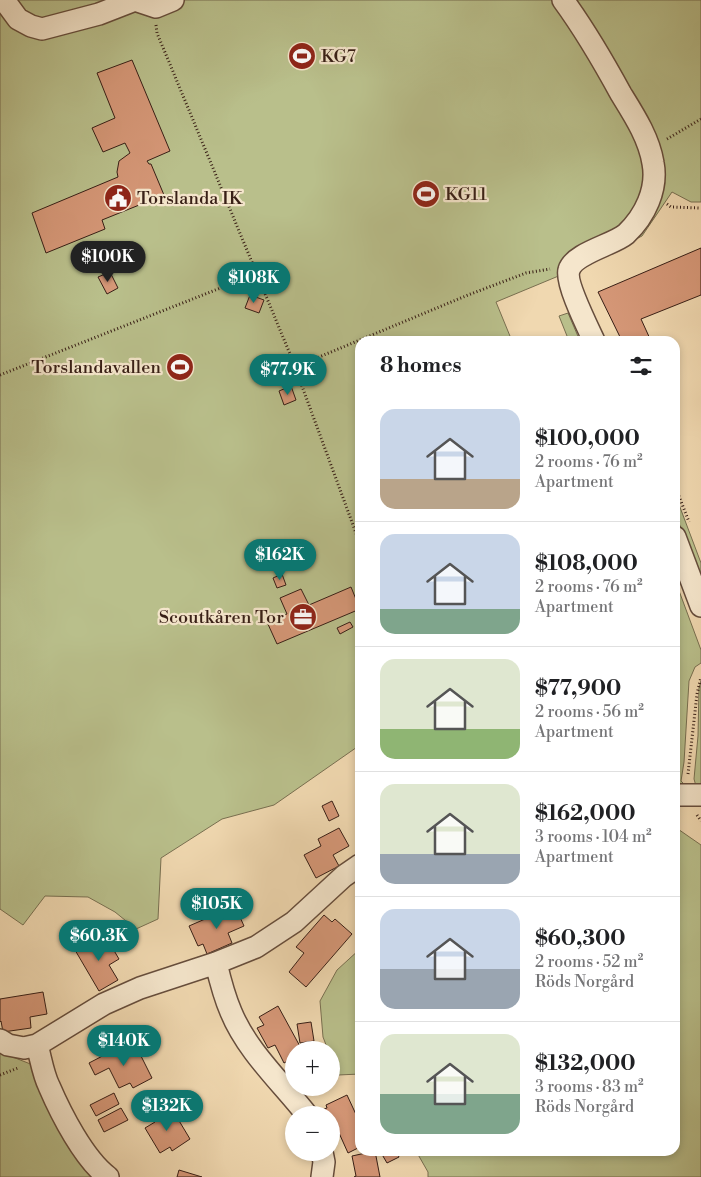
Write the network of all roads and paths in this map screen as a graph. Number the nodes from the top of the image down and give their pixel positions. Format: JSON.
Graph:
{"nodes":[{"id":1,"x":4,"y":0,"type":"edge"},
{"id":2,"x":173,"y":0,"type":"edge"},
{"id":3,"x":563,"y":0,"type":"edge"},
{"id":4,"x":157,"y":33,"type":"dead end"},
{"id":5,"x":701,"y":119,"type":"edge"},
{"id":6,"x":649,"y":147,"type":"junction"},
{"id":7,"x":651,"y":196,"type":"junction"},
{"id":8,"x":701,"y":208,"type":"edge"},
{"id":9,"x":569,"y":270,"type":"junction"},
{"id":10,"x":256,"y":274,"type":"junction"},
{"id":11,"x":369,"y":336,"type":"edge"},
{"id":12,"x":592,"y":336,"type":"edge"},
{"id":13,"x":355,"y":342,"type":"edge"},
{"id":14,"x":295,"y":367,"type":"junction"},
{"id":15,"x":0,"y":375,"type":"edge"},
{"id":16,"x":680,"y":515,"type":"edge"},
{"id":17,"x":355,"y":530,"type":"edge"},
{"id":18,"x":683,"y":532,"type":"edge"},
{"id":19,"x":701,"y":606,"type":"edge"},
{"id":20,"x":701,"y":677,"type":"edge"},
{"id":21,"x":682,"y":773,"type":"dead end"},
{"id":22,"x":680,"y":795,"type":"edge"},
{"id":23,"x":701,"y":795,"type":"edge"},
{"id":24,"x":355,"y":868,"type":"edge"},
{"id":25,"x":216,"y":963,"type":"junction"},
{"id":26,"x":0,"y":1040,"type":"edge"},
{"id":27,"x":37,"y":1045,"type":"junction"},
{"id":28,"x":299,"y":1106,"type":"edge"},
{"id":29,"x":324,"y":1161,"type":"edge"},
{"id":30,"x":108,"y":1177,"type":"edge"},
{"id":31,"x":322,"y":1177,"type":"edge"}],
"edges":[{"from":1,"to":2,"type":"street"},
{"from":3,"to":6,"type":"street"},
{"from":4,"to":10,"type":"path"},
{"from":5,"to":6,"type":"path"},
{"from":6,"to":7,"type":"street"},
{"from":7,"to":8,"type":"path"},
{"from":7,"to":9,"type":"street"},
{"from":9,"to":11,"type":"path"},
{"from":9,"to":12,"type":"street"},
{"from":10,"to":14,"type":"path"},
{"from":10,"to":15,"type":"path"},
{"from":13,"to":14,"type":"path"},
{"from":14,"to":17,"type":"path"},
{"from":16,"to":18,"type":"path"},
{"from":18,"to":19,"type":"street"},
{"from":20,"to":21,"type":"path"},
{"from":22,"to":23,"type":"street"},
{"from":24,"to":25,"type":"street"},
{"from":25,"to":27,"type":"street"},
{"from":25,"to":28,"type":"street"},
{"from":26,"to":27,"type":"street"},
{"from":27,"to":30,"type":"street"},
{"from":29,"to":31,"type":"street"}]}
